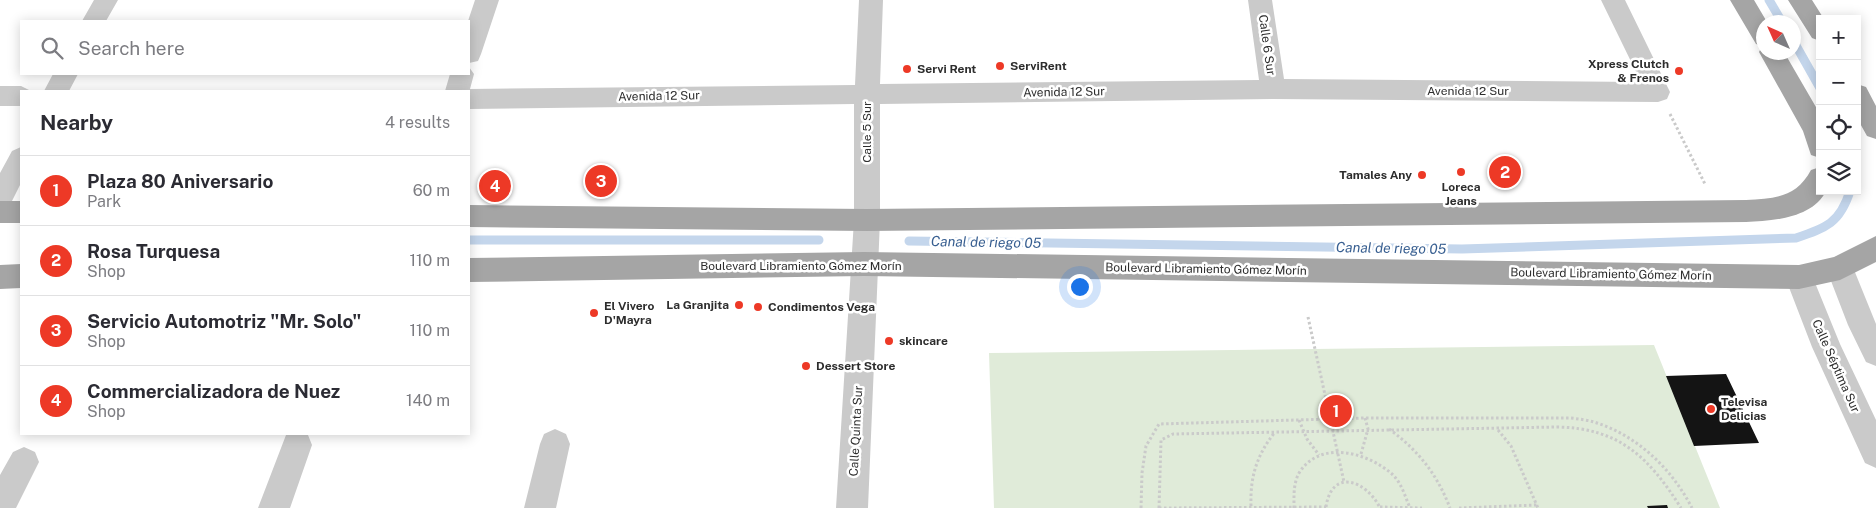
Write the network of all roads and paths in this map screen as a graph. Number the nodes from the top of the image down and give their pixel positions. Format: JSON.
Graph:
{"nodes":[{"id":1,"x":106,"y":0,"type":"edge"},
{"id":2,"x":487,"y":0,"type":"edge"},
{"id":3,"x":871,"y":0,"type":"edge"},
{"id":4,"x":1260,"y":0,"type":"edge"},
{"id":5,"x":1612,"y":0,"type":"edge"},
{"id":6,"x":1742,"y":0,"type":"edge"},
{"id":7,"x":1800,"y":0,"type":"edge"},
{"id":8,"x":95,"y":20,"type":"edge"},
{"id":9,"x":1756,"y":24,"type":"edge"},
{"id":10,"x":1816,"y":26,"type":"edge"},
{"id":11,"x":470,"y":51,"type":"edge"},
{"id":12,"x":1777,"y":60,"type":"edge"},
{"id":13,"x":65,"y":75,"type":"edge"},
{"id":14,"x":462,"y":75,"type":"edge"},
{"id":15,"x":1273,"y":89,"type":"junction"},
{"id":16,"x":57,"y":90,"type":"edge"},
{"id":17,"x":457,"y":90,"type":"edge"},
{"id":18,"x":1658,"y":92,"type":"junction"},
{"id":19,"x":867,"y":93,"type":"junction"},
{"id":20,"x":0,"y":96,"type":"edge"},
{"id":21,"x":20,"y":96,"type":"edge"},
{"id":22,"x":470,"y":99,"type":"edge"},
{"id":23,"x":1861,"y":101,"type":"edge"},
{"id":24,"x":1876,"y":129,"type":"edge"},
{"id":25,"x":1816,"y":130,"type":"edge"},
{"id":26,"x":20,"y":160,"type":"edge"},
{"id":27,"x":1816,"y":183,"type":"edge"},
{"id":28,"x":0,"y":199,"type":"edge"},
{"id":29,"x":0,"y":212,"type":"edge"},
{"id":30,"x":20,"y":212,"type":"edge"},
{"id":31,"x":1719,"y":212,"type":"junction"},
{"id":32,"x":470,"y":216,"type":"edge"},
{"id":33,"x":867,"y":220,"type":"junction"},
{"id":34,"x":1876,"y":248,"type":"edge"},
{"id":35,"x":864,"y":264,"type":"junction"},
{"id":36,"x":1840,"y":268,"type":"junction"},
{"id":37,"x":470,"y":270,"type":"edge"},
{"id":38,"x":20,"y":276,"type":"edge"},
{"id":39,"x":0,"y":277,"type":"edge"},
{"id":40,"x":1799,"y":278,"type":"junction"},
{"id":41,"x":1308,"y":316,"type":"dead end"},
{"id":42,"x":1876,"y":353,"type":"edge"},
{"id":43,"x":1365,"y":418,"type":"junction"},
{"id":44,"x":1330,"y":419,"type":"junction"},
{"id":45,"x":1299,"y":420,"type":"junction"},
{"id":46,"x":1388,"y":428,"type":"junction"},
{"id":47,"x":1368,"y":429,"type":"junction"},
{"id":48,"x":1333,"y":430,"type":"junction"},
{"id":49,"x":1498,"y":430,"type":"junction"},
{"id":50,"x":1302,"y":431,"type":"junction"},
{"id":51,"x":1276,"y":432,"type":"junction"},
{"id":52,"x":555,"y":444,"type":"dead end"},
{"id":53,"x":297,"y":445,"type":"dead end"},
{"id":54,"x":1338,"y":451,"type":"junction"},
{"id":55,"x":1876,"y":453,"type":"edge"},
{"id":56,"x":1361,"y":454,"type":"junction"},
{"id":57,"x":1319,"y":455,"type":"junction"},
{"id":58,"x":24,"y":462,"type":"dead end"},
{"id":59,"x":1344,"y":482,"type":"junction"},
{"id":60,"x":0,"y":506,"type":"edge"},
{"id":61,"x":1538,"y":506,"type":"edge"},
{"id":62,"x":1252,"y":507,"type":"edge"},
{"id":63,"x":1293,"y":507,"type":"edge"},
{"id":64,"x":1326,"y":507,"type":"edge"},
{"id":65,"x":1380,"y":507,"type":"edge"},
{"id":66,"x":274,"y":508,"type":"edge"},
{"id":67,"x":540,"y":508,"type":"edge"},
{"id":68,"x":852,"y":508,"type":"edge"},
{"id":69,"x":1141,"y":508,"type":"edge"},
{"id":70,"x":1159,"y":508,"type":"edge"},
{"id":71,"x":1410,"y":508,"type":"edge"},
{"id":72,"x":1422,"y":508,"type":"edge"},
{"id":73,"x":1450,"y":508,"type":"edge"},
{"id":74,"x":1459,"y":508,"type":"edge"},
{"id":75,"x":1681,"y":508,"type":"edge"},
{"id":76,"x":1692,"y":508,"type":"edge"}],
"edges":[{"from":1,"to":8,"type":"street"},
{"from":2,"to":11,"type":"street"},
{"from":3,"to":19,"type":"street","name":"Calle 5 Sur"},
{"from":4,"to":15,"type":"street","name":"Calle 6 Sur"},
{"from":5,"to":18,"type":"street"},
{"from":6,"to":9,"type":"main road"},
{"from":7,"to":10,"type":"main road"},
{"from":12,"to":25,"type":"main road"},
{"from":13,"to":16,"type":"street"},
{"from":14,"to":17,"type":"street"},
{"from":15,"to":18,"type":"street","name":"Avenida 12 Sur"},
{"from":15,"to":19,"type":"street","name":"Avenida 12 Sur"},
{"from":18,"to":31,"type":"path"},
{"from":19,"to":22,"type":"street","name":"Avenida 12 Sur"},
{"from":19,"to":33,"type":"street","name":"Calle 5 Sur"},
{"from":20,"to":21,"type":"street"},
{"from":23,"to":24,"type":"main road"},
{"from":26,"to":28,"type":"street"},
{"from":27,"to":31,"type":"main road"},
{"from":29,"to":30,"type":"main road"},
{"from":31,"to":33,"type":"main road"},
{"from":32,"to":33,"type":"main road"},
{"from":33,"to":35,"type":"street","name":"Calle 5 Sur"},
{"from":34,"to":36,"type":"main road","name":"Boulevard Libramiento Gómez Morín"},
{"from":35,"to":37,"type":"main road","name":"Boulevard Libramiento Gómez Morín"},
{"from":35,"to":40,"type":"main road","name":"Boulevard Libramiento Gómez Morín"},
{"from":35,"to":68,"type":"street","name":"Calle Quinta Sur"},
{"from":36,"to":40,"type":"main road","name":"Boulevard Libramiento Gómez Morín"},
{"from":36,"to":42,"type":"street"},
{"from":38,"to":39,"type":"main road"},
{"from":40,"to":55,"type":"street","name":"Calle Séptima Sur"},
{"from":41,"to":44,"type":"path"},
{"from":43,"to":44,"type":"path"},
{"from":43,"to":47,"type":"path"},
{"from":43,"to":76,"type":"path"},
{"from":44,"to":45,"type":"path"},
{"from":44,"to":48,"type":"path"},
{"from":45,"to":50,"type":"path"},
{"from":45,"to":69,"type":"path"},
{"from":46,"to":47,"type":"path"},
{"from":46,"to":49,"type":"path"},
{"from":46,"to":73,"type":"path"},
{"from":47,"to":48,"type":"path"},
{"from":47,"to":56,"type":"path"},
{"from":48,"to":50,"type":"path"},
{"from":48,"to":54,"type":"path"},
{"from":49,"to":61,"type":"path"},
{"from":49,"to":75,"type":"path"},
{"from":50,"to":51,"type":"path"},
{"from":50,"to":57,"type":"path"},
{"from":51,"to":62,"type":"path"},
{"from":51,"to":70,"type":"path"},
{"from":52,"to":67,"type":"street"},
{"from":53,"to":66,"type":"street"},
{"from":54,"to":56,"type":"path"},
{"from":54,"to":57,"type":"path"},
{"from":54,"to":59,"type":"path"},
{"from":56,"to":71,"type":"path"},
{"from":57,"to":63,"type":"path"},
{"from":58,"to":60,"type":"street"},
{"from":59,"to":64,"type":"path"},
{"from":59,"to":65,"type":"path"},
{"from":61,"to":74,"type":"path"},
{"from":62,"to":63,"type":"path"},
{"from":62,"to":70,"type":"path"},
{"from":63,"to":64,"type":"path"},
{"from":65,"to":71,"type":"path"},
{"from":71,"to":72,"type":"path"}]}
